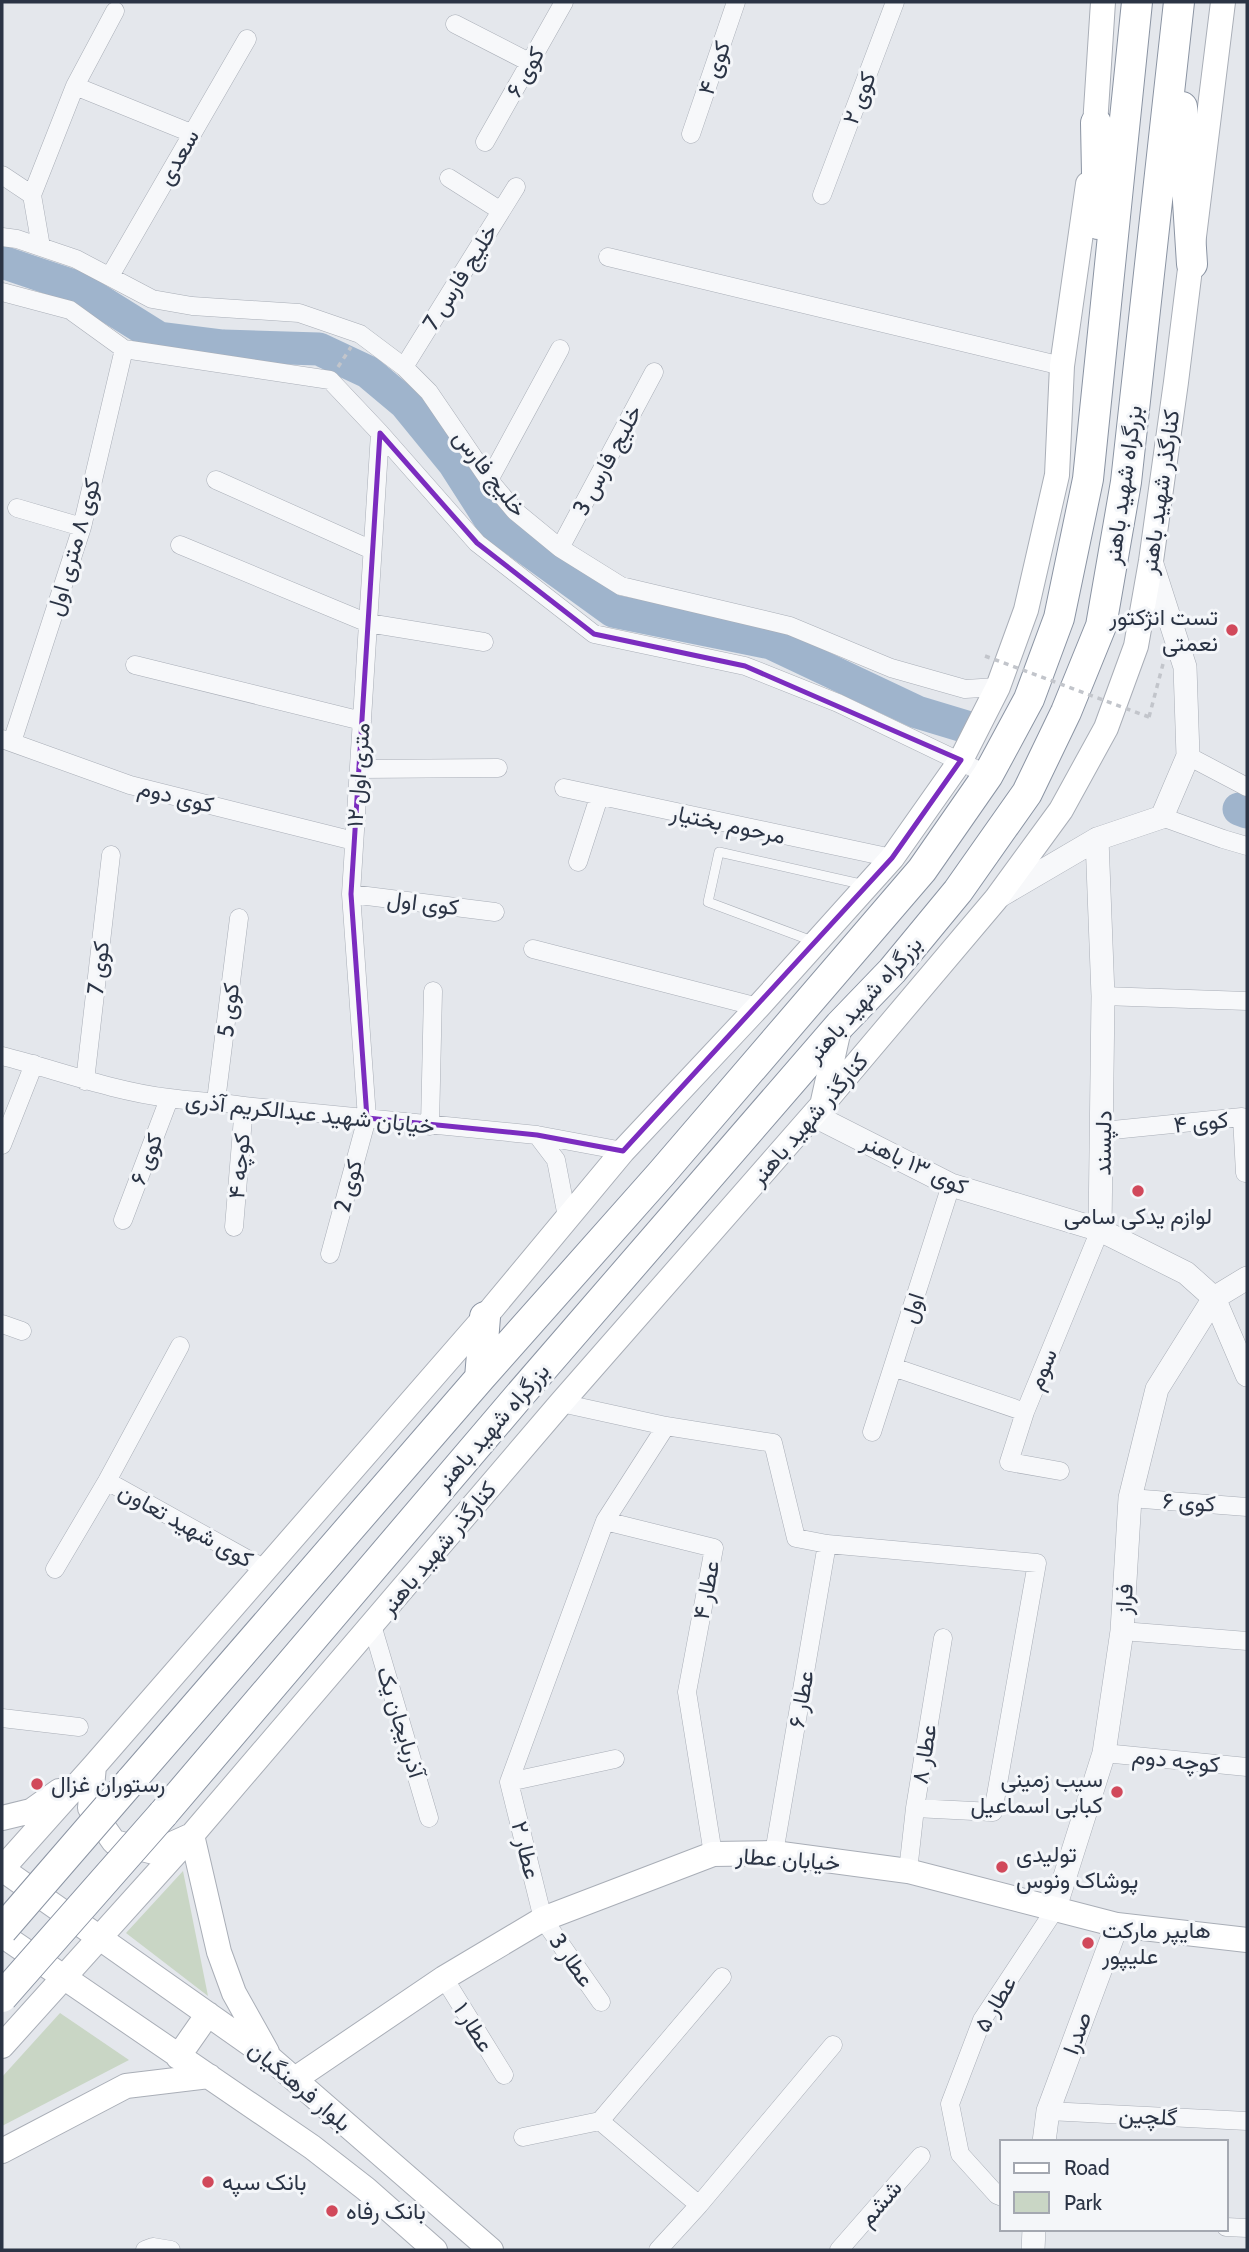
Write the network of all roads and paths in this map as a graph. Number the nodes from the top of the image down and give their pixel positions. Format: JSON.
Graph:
{"nodes":[{"id":1,"x":564,"y":2,"type":"edge"},
{"id":2,"x":736,"y":2,"type":"edge"},
{"id":3,"x":895,"y":2,"type":"edge"},
{"id":4,"x":1102,"y":2,"type":"edge"},
{"id":5,"x":1137,"y":2,"type":"edge"},
{"id":6,"x":1223,"y":2,"type":"edge"},
{"id":7,"x":115,"y":11,"type":"dead end"},
{"id":8,"x":1178,"y":14,"type":"edge"},
{"id":9,"x":454,"y":24,"type":"dead end"},
{"id":10,"x":247,"y":40,"type":"dead end"},
{"id":11,"x":531,"y":63,"type":"junction"},
{"id":12,"x":75,"y":86,"type":"junction"},
{"id":13,"x":1096,"y":123,"type":"junction"},
{"id":14,"x":191,"y":133,"type":"junction"},
{"id":15,"x":691,"y":134,"type":"dead end"},
{"id":16,"x":485,"y":142,"type":"dead end"},
{"id":17,"x":2,"y":175,"type":"edge"},
{"id":18,"x":449,"y":178,"type":"dead end"},
{"id":19,"x":516,"y":187,"type":"dead end"},
{"id":20,"x":32,"y":195,"type":"junction"},
{"id":21,"x":822,"y":195,"type":"dead end"},
{"id":22,"x":501,"y":211,"type":"junction"},
{"id":23,"x":2,"y":237,"type":"edge"},
{"id":24,"x":41,"y":247,"type":"junction"},
{"id":25,"x":608,"y":257,"type":"dead end"},
{"id":26,"x":1192,"y":264,"type":"junction"},
{"id":27,"x":110,"y":276,"type":"junction"},
{"id":28,"x":2,"y":292,"type":"edge"},
{"id":29,"x":360,"y":334,"type":"junction"},
{"id":30,"x":124,"y":349,"type":"junction"},
{"id":31,"x":560,"y":349,"type":"dead end"},
{"id":32,"x":1062,"y":366,"type":"junction"},
{"id":33,"x":1099,"y":366,"type":"junction"},
{"id":34,"x":404,"y":367,"type":"junction"},
{"id":35,"x":654,"y":372,"type":"dead end"},
{"id":36,"x":330,"y":380,"type":"junction"},
{"id":37,"x":380,"y":433,"type":"junction"},
{"id":38,"x":216,"y":480,"type":"dead end"},
{"id":39,"x":489,"y":480,"type":"junction"},
{"id":40,"x":17,"y":508,"type":"dead end"},
{"id":41,"x":82,"y":527,"type":"junction"},
{"id":42,"x":180,"y":545,"type":"dead end"},
{"id":43,"x":560,"y":548,"type":"junction"},
{"id":44,"x":372,"y":550,"type":"junction"},
{"id":45,"x":1151,"y":561,"type":"junction"},
{"id":46,"x":368,"y":623,"type":"junction"},
{"id":47,"x":484,"y":642,"type":"dead end"},
{"id":48,"x":985,"y":656,"type":"dead end"},
{"id":49,"x":1163,"y":664,"type":"dead end"},
{"id":50,"x":135,"y":665,"type":"dead end"},
{"id":51,"x":998,"y":687,"type":"junction"},
{"id":52,"x":362,"y":721,"type":"junction"},
{"id":53,"x":7,"y":741,"type":"edge"},
{"id":54,"x":1188,"y":756,"type":"junction"},
{"id":55,"x":961,"y":760,"type":"junction"},
{"id":56,"x":498,"y":768,"type":"dead end"},
{"id":57,"x":359,"y":769,"type":"junction"},
{"id":58,"x":988,"y":775,"type":"junction"},
{"id":59,"x":1247,"y":787,"type":"edge"},
{"id":60,"x":564,"y":788,"type":"dead end"},
{"id":61,"x":598,"y":797,"type":"junction"},
{"id":62,"x":1162,"y":817,"type":"junction"},
{"id":63,"x":1097,"y":839,"type":"junction"},
{"id":64,"x":354,"y":841,"type":"junction"},
{"id":65,"x":1247,"y":846,"type":"edge"},
{"id":66,"x":111,"y":855,"type":"dead end"},
{"id":67,"x":892,"y":858,"type":"junction"},
{"id":68,"x":578,"y":862,"type":"dead end"},
{"id":69,"x":866,"y":886,"type":"junction"},
{"id":70,"x":351,"y":894,"type":"junction"},
{"id":71,"x":988,"y":908,"type":"junction"},
{"id":72,"x":495,"y":912,"type":"dead end"},
{"id":73,"x":239,"y":918,"type":"dead end"},
{"id":74,"x":815,"y":942,"type":"junction"},
{"id":75,"x":533,"y":949,"type":"dead end"},
{"id":76,"x":892,"y":971,"type":"junction"},
{"id":77,"x":433,"y":991,"type":"dead end"},
{"id":78,"x":1104,"y":996,"type":"junction"},
{"id":79,"x":1247,"y":1001,"type":"edge"},
{"id":80,"x":758,"y":1007,"type":"junction"},
{"id":81,"x":840,"y":1025,"type":"junction"},
{"id":82,"x":2,"y":1056,"type":"edge"},
{"id":83,"x":34,"y":1064,"type":"junction"},
{"id":84,"x":85,"y":1081,"type":"junction"},
{"id":85,"x":169,"y":1098,"type":"junction"},
{"id":86,"x":216,"y":1101,"type":"junction"},
{"id":87,"x":244,"y":1106,"type":"junction"},
{"id":88,"x":818,"y":1110,"type":"junction"},
{"id":89,"x":367,"y":1118,"type":"junction"},
{"id":90,"x":430,"y":1126,"type":"junction"},
{"id":91,"x":1103,"y":1131,"type":"junction"},
{"id":92,"x":537,"y":1135,"type":"junction"},
{"id":93,"x":2,"y":1145,"type":"edge"},
{"id":94,"x":623,"y":1150,"type":"junction"},
{"id":95,"x":1245,"y":1173,"type":"dead end"},
{"id":96,"x":951,"y":1185,"type":"junction"},
{"id":97,"x":567,"y":1217,"type":"junction"},
{"id":98,"x":122,"y":1220,"type":"dead end"},
{"id":99,"x":234,"y":1227,"type":"dead end"},
{"id":100,"x":1100,"y":1230,"type":"junction"},
{"id":101,"x":330,"y":1254,"type":"dead end"},
{"id":102,"x":1247,"y":1278,"type":"edge"},
{"id":103,"x":1213,"y":1298,"type":"junction"},
{"id":104,"x":485,"y":1317,"type":"junction"},
{"id":105,"x":2,"y":1324,"type":"edge"},
{"id":106,"x":22,"y":1331,"type":"dead end"},
{"id":107,"x":180,"y":1346,"type":"dead end"},
{"id":108,"x":893,"y":1367,"type":"junction"},
{"id":109,"x":1247,"y":1375,"type":"edge"},
{"id":110,"x":481,"y":1378,"type":"junction"},
{"id":111,"x":561,"y":1403,"type":"junction"},
{"id":112,"x":1025,"y":1412,"type":"junction"},
{"id":113,"x":666,"y":1426,"type":"junction"},
{"id":114,"x":872,"y":1432,"type":"dead end"},
{"id":115,"x":1059,"y":1471,"type":"dead end"},
{"id":116,"x":107,"y":1481,"type":"junction"},
{"id":117,"x":1130,"y":1498,"type":"junction"},
{"id":118,"x":1247,"y":1507,"type":"edge"},
{"id":119,"x":605,"y":1521,"type":"junction"},
{"id":120,"x":828,"y":1544,"type":"junction"},
{"id":121,"x":55,"y":1569,"type":"dead end"},
{"id":122,"x":265,"y":1569,"type":"junction"},
{"id":123,"x":372,"y":1625,"type":"junction"},
{"id":124,"x":1122,"y":1631,"type":"junction"},
{"id":125,"x":943,"y":1638,"type":"dead end"},
{"id":126,"x":1247,"y":1641,"type":"edge"},
{"id":127,"x":2,"y":1718,"type":"edge"},
{"id":128,"x":79,"y":1727,"type":"dead end"},
{"id":129,"x":1104,"y":1753,"type":"junction"},
{"id":130,"x":615,"y":1759,"type":"dead end"},
{"id":131,"x":94,"y":1766,"type":"junction"},
{"id":132,"x":1247,"y":1767,"type":"edge"},
{"id":133,"x":509,"y":1782,"type":"junction"},
{"id":134,"x":915,"y":1808,"type":"junction"},
{"id":135,"x":2,"y":1818,"type":"edge"},
{"id":136,"x":429,"y":1818,"type":"dead end"},
{"id":137,"x":192,"y":1835,"type":"junction"},
{"id":138,"x":775,"y":1853,"type":"junction"},
{"id":139,"x":713,"y":1854,"type":"junction"},
{"id":140,"x":2,"y":1869,"type":"edge"},
{"id":141,"x":908,"y":1871,"type":"junction"},
{"id":142,"x":1054,"y":1911,"type":"junction"},
{"id":143,"x":543,"y":1919,"type":"junction"},
{"id":144,"x":1116,"y":1925,"type":"junction"},
{"id":145,"x":2,"y":1933,"type":"edge"},
{"id":146,"x":97,"y":1938,"type":"junction"},
{"id":147,"x":1247,"y":1940,"type":"edge"},
{"id":148,"x":722,"y":1977,"type":"dead end"},
{"id":149,"x":63,"y":1979,"type":"junction"},
{"id":150,"x":444,"y":1979,"type":"junction"},
{"id":151,"x":2,"y":1997,"type":"edge"},
{"id":152,"x":601,"y":2002,"type":"dead end"},
{"id":153,"x":208,"y":2014,"type":"junction"},
{"id":154,"x":833,"y":2045,"type":"dead end"},
{"id":155,"x":2,"y":2046,"type":"edge"},
{"id":156,"x":178,"y":2057,"type":"junction"},
{"id":157,"x":270,"y":2058,"type":"junction"},
{"id":158,"x":504,"y":2075,"type":"dead end"},
{"id":159,"x":209,"y":2076,"type":"junction"},
{"id":160,"x":295,"y":2079,"type":"junction"},
{"id":161,"x":1048,"y":2111,"type":"junction"},
{"id":162,"x":600,"y":2121,"type":"junction"},
{"id":163,"x":1247,"y":2121,"type":"edge"},
{"id":164,"x":523,"y":2137,"type":"dead end"},
{"id":165,"x":1044,"y":2140,"type":"edge"},
{"id":166,"x":2,"y":2151,"type":"edge"},
{"id":167,"x":921,"y":2155,"type":"dead end"},
{"id":168,"x":1000,"y":2196,"type":"edge"},
{"id":169,"x":699,"y":2206,"type":"junction"},
{"id":170,"x":1228,"y":2227,"type":"edge"},
{"id":171,"x":1247,"y":2228,"type":"edge"},
{"id":172,"x":1034,"y":2231,"type":"edge"},
{"id":173,"x":145,"y":2250,"type":"edge"},
{"id":174,"x":171,"y":2250,"type":"edge"},
{"id":175,"x":435,"y":2250,"type":"edge"},
{"id":176,"x":491,"y":2250,"type":"edge"},
{"id":177,"x":658,"y":2250,"type":"edge"},
{"id":178,"x":839,"y":2250,"type":"edge"},
{"id":179,"x":1033,"y":2250,"type":"edge"}],
"edges":[{"from":1,"to":11,"type":"street","name":"کوی ۶"},
{"from":2,"to":15,"type":"street","name":"کوی ۴"},
{"from":3,"to":21,"type":"street","name":"کوی ۲"},
{"from":4,"to":13,"type":"main road"},
{"from":5,"to":33,"type":"highway","name":"بزرگراه شهید باهنر"},
{"from":6,"to":26,"type":"main road","name":"کنارگذر شهید باهنر"},
{"from":7,"to":12,"type":"street"},
{"from":8,"to":26,"type":"highway"},
{"from":8,"to":76,"type":"highway","name":"بزرگراه شهید باهنر"},
{"from":9,"to":11,"type":"street"},
{"from":10,"to":14,"type":"street","name":"سعدی"},
{"from":11,"to":16,"type":"street","name":"کوی ۶"},
{"from":12,"to":14,"type":"street"},
{"from":12,"to":20,"type":"street"},
{"from":13,"to":32,"type":"main road"},
{"from":13,"to":33,"type":"highway"},
{"from":14,"to":27,"type":"street","name":"سعدی"},
{"from":17,"to":20,"type":"street"},
{"from":18,"to":22,"type":"street"},
{"from":19,"to":22,"type":"street","name":"خلیج فارس 7"},
{"from":20,"to":24,"type":"street"},
{"from":22,"to":34,"type":"street","name":"خلیج فارس 7"},
{"from":23,"to":24,"type":"street","name":"خلیج فارس"},
{"from":24,"to":27,"type":"street","name":"خلیج فارس"},
{"from":25,"to":32,"type":"street"},
{"from":26,"to":45,"type":"main road","name":"کنارگذر شهید باهنر"},
{"from":27,"to":29,"type":"street","name":"خلیج فارس"},
{"from":28,"to":30,"type":"street"},
{"from":29,"to":34,"type":"street","name":"خلیج فارس"},
{"from":29,"to":36,"type":"path"},
{"from":30,"to":36,"type":"street"},
{"from":30,"to":41,"type":"street","name":"کوی ۸ متری اول"},
{"from":31,"to":39,"type":"street"},
{"from":32,"to":51,"type":"main road"},
{"from":33,"to":58,"type":"highway","name":"بزرگراه شهید باهنر"},
{"from":34,"to":39,"type":"street","name":"خلیج فارس"},
{"from":35,"to":43,"type":"street","name":"خلیج فارس 3"},
{"from":36,"to":37,"type":"street"},
{"from":37,"to":44,"type":"street","name":"۱۲ متری اول"},
{"from":37,"to":55,"type":"street"},
{"from":38,"to":44,"type":"street"},
{"from":39,"to":43,"type":"street","name":"خلیج فارس"},
{"from":40,"to":41,"type":"street"},
{"from":41,"to":53,"type":"street","name":"کوی ۸ متری اول"},
{"from":42,"to":46,"type":"street"},
{"from":43,"to":51,"type":"street","name":"خلیج فارس"},
{"from":44,"to":46,"type":"street","name":"۱۲ متری اول"},
{"from":45,"to":54,"type":"street"},
{"from":45,"to":71,"type":"main road","name":"کنارگذر شهید باهنر"},
{"from":46,"to":47,"type":"street"},
{"from":46,"to":52,"type":"street","name":"۱۲ متری اول"},
{"from":48,"to":49,"type":"path","bridge":true},
{"from":50,"to":52,"type":"street"},
{"from":51,"to":55,"type":"main road"},
{"from":52,"to":57,"type":"street","name":"۱۲ متری اول"},
{"from":53,"to":64,"type":"street","name":"کوی دوم"},
{"from":54,"to":59,"type":"street"},
{"from":54,"to":62,"type":"street"},
{"from":55,"to":58,"type":"street"},
{"from":55,"to":67,"type":"main road"},
{"from":56,"to":57,"type":"street"},
{"from":57,"to":64,"type":"street","name":"۱۲ متری اول"},
{"from":58,"to":110,"type":"highway","name":"بزرگراه شهید باهنر"},
{"from":60,"to":61,"type":"street","name":"مرحوم بختیار"},
{"from":61,"to":67,"type":"street","name":"مرحوم بختیار"},
{"from":61,"to":68,"type":"street"},
{"from":62,"to":63,"type":"street"},
{"from":62,"to":65,"type":"street"},
{"from":63,"to":71,"type":"street"},
{"from":63,"to":78,"type":"street","name":"دلپسند"},
{"from":64,"to":70,"type":"street","name":"۱۲ متری اول"},
{"from":66,"to":84,"type":"street","name":"کوی 7"},
{"from":67,"to":69,"type":"main road"},
{"from":69,"to":74,"type":"main road"},
{"from":69,"to":74,"type":"lane"},
{"from":70,"to":72,"type":"street","name":"کوی اول"},
{"from":70,"to":89,"type":"street","name":"۱۲ متری اول"},
{"from":71,"to":76,"type":"main road"},
{"from":71,"to":88,"type":"main road","name":"کنارگذر شهید باهنر"},
{"from":73,"to":86,"type":"street","name":"کوی 5"},
{"from":74,"to":80,"type":"main road"},
{"from":75,"to":80,"type":"street"},
{"from":76,"to":81,"type":"highway","name":"بزرگراه شهید باهنر"},
{"from":77,"to":90,"type":"street"},
{"from":78,"to":79,"type":"street"},
{"from":78,"to":91,"type":"street","name":"دلپسند"},
{"from":80,"to":94,"type":"main road"},
{"from":81,"to":88,"type":"main road"},
{"from":81,"to":151,"type":"highway","name":"بزرگراه شهید باهنر","bridge":true},
{"from":82,"to":83,"type":"street","name":"خیابان شهید عبدالکریم آذری"},
{"from":83,"to":84,"type":"street","name":"خیابان شهید عبدالکریم آذری"},
{"from":83,"to":93,"type":"street"},
{"from":84,"to":85,"type":"street","name":"خیابان شهید عبدالکریم آذری"},
{"from":85,"to":86,"type":"street","name":"خیابان شهید عبدالکریم آذری"},
{"from":85,"to":98,"type":"street","name":"کوی ۶"},
{"from":86,"to":87,"type":"street","name":"خیابان شهید عبدالکریم آذری"},
{"from":87,"to":89,"type":"street","name":"خیابان شهید عبدالکریم آذری"},
{"from":87,"to":99,"type":"street","name":"کوچه ۴"},
{"from":88,"to":96,"type":"street","name":"کوی ۱۳ باهنر"},
{"from":88,"to":111,"type":"main road","name":"کنارگذر شهید باهنر"},
{"from":89,"to":90,"type":"street","name":"خیابان شهید عبدالکریم آذری"},
{"from":89,"to":101,"type":"street","name":"کوی 2"},
{"from":90,"to":92,"type":"street","name":"خیابان شهید عبدالکریم آذری"},
{"from":91,"to":95,"type":"street","name":"کوی ۴"},
{"from":91,"to":100,"type":"street","name":"دلپسند"},
{"from":92,"to":94,"type":"street","name":"خیابان شهید عبدالکریم آذری"},
{"from":92,"to":97,"type":"street"},
{"from":94,"to":97,"type":"main road"},
{"from":96,"to":100,"type":"street","name":"کوی ۱۳ باهنر"},
{"from":96,"to":108,"type":"street","name":"اول"},
{"from":97,"to":104,"type":"main road"},
{"from":100,"to":103,"type":"street"},
{"from":100,"to":112,"type":"street","name":"سوم"},
{"from":102,"to":103,"type":"street"},
{"from":103,"to":109,"type":"street"},
{"from":103,"to":117,"type":"street","name":"فراز"},
{"from":104,"to":110,"type":"highway"},
{"from":104,"to":122,"type":"main road"},
{"from":105,"to":106,"type":"street"},
{"from":107,"to":116,"type":"street"},
{"from":108,"to":112,"type":"street"},
{"from":108,"to":114,"type":"street","name":"اول"},
{"from":110,"to":145,"type":"highway","name":"بزرگراه شهید باهنر","bridge":true},
{"from":111,"to":113,"type":"street"},
{"from":111,"to":123,"type":"main road","name":"کنارگذر شهید باهنر"},
{"from":112,"to":115,"type":"street","name":"سوم"},
{"from":113,"to":119,"type":"street"},
{"from":113,"to":120,"type":"street"},
{"from":116,"to":121,"type":"street"},
{"from":116,"to":122,"type":"street","name":"کوی شهید تعاون"},
{"from":117,"to":118,"type":"street","name":"کوی ۶"},
{"from":117,"to":124,"type":"street","name":"فراز"},
{"from":119,"to":133,"type":"street"},
{"from":119,"to":139,"type":"street","name":"عطار ۴"},
{"from":120,"to":134,"type":"street"},
{"from":120,"to":138,"type":"street","name":"عطار ۶"},
{"from":122,"to":131,"type":"main road"},
{"from":123,"to":136,"type":"street","name":"آذربایجان یک"},
{"from":123,"to":137,"type":"main road","name":"کنارگذر شهید باهنر"},
{"from":124,"to":126,"type":"street"},
{"from":124,"to":129,"type":"street","name":"فراز"},
{"from":125,"to":134,"type":"street","name":"عطار ۸"},
{"from":127,"to":128,"type":"street"},
{"from":129,"to":132,"type":"street","name":"کوچه دوم"},
{"from":129,"to":142,"type":"street","name":"فراز"},
{"from":130,"to":133,"type":"street"},
{"from":131,"to":135,"type":"main road"},
{"from":131,"to":137,"type":"main road"},
{"from":131,"to":140,"type":"main road"},
{"from":133,"to":143,"type":"street","name":"عطار ۲"},
{"from":134,"to":141,"type":"street","name":"عطار ۸"},
{"from":137,"to":146,"type":"main road","name":"کنارگذر شهید باهنر"},
{"from":137,"to":157,"type":"main road"},
{"from":138,"to":139,"type":"main road","name":"خیابان عطار"},
{"from":138,"to":141,"type":"main road","name":"خیابان عطار"},
{"from":139,"to":143,"type":"main road","name":"خیابان عطار"},
{"from":140,"to":146,"type":"main road","name":"بلوار فرهنگیان"},
{"from":141,"to":142,"type":"main road","name":"خیابان عطار"},
{"from":142,"to":144,"type":"main road","name":"خیابان عطار"},
{"from":142,"to":168,"type":"street","name":"عطار ۵"},
{"from":143,"to":150,"type":"main road","name":"خیابان عطار"},
{"from":143,"to":152,"type":"street","name":"عطار 3"},
{"from":144,"to":147,"type":"main road","name":"خیابان عطار"},
{"from":144,"to":161,"type":"street","name":"صدرا"},
{"from":145,"to":149,"type":"main road","name":"بلوار فرهنگیان"},
{"from":146,"to":149,"type":"main road","name":"کنارگذر شهید باهنر"},
{"from":146,"to":153,"type":"main road","name":"بلوار فرهنگیان"},
{"from":148,"to":162,"type":"street"},
{"from":149,"to":155,"type":"main road","name":"کنارگذر شهید باهنر"},
{"from":149,"to":156,"type":"main road","name":"بلوار فرهنگیان"},
{"from":150,"to":158,"type":"street","name":"عطار ۱"},
{"from":150,"to":160,"type":"main road","name":"خیابان عطار"},
{"from":153,"to":156,"type":"main road"},
{"from":153,"to":157,"type":"main road","name":"بلوار فرهنگیان"},
{"from":154,"to":169,"type":"street"},
{"from":156,"to":159,"type":"main road","name":"بلوار فرهنگیان"},
{"from":157,"to":160,"type":"main road","name":"بلوار فرهنگیان"},
{"from":159,"to":166,"type":"main road"},
{"from":159,"to":175,"type":"main road","name":"بلوار فرهنگیان"},
{"from":160,"to":176,"type":"main road","name":"بلوار فرهنگیان"},
{"from":161,"to":163,"type":"street","name":"گلچین"},
{"from":161,"to":165,"type":"street","name":"صدرا"},
{"from":162,"to":164,"type":"street"},
{"from":162,"to":169,"type":"street"},
{"from":167,"to":178,"type":"street","name":"ششم"},
{"from":169,"to":177,"type":"street"},
{"from":170,"to":171,"type":"street"},
{"from":172,"to":179,"type":"street"},
{"from":173,"to":174,"type":"street"}]}
